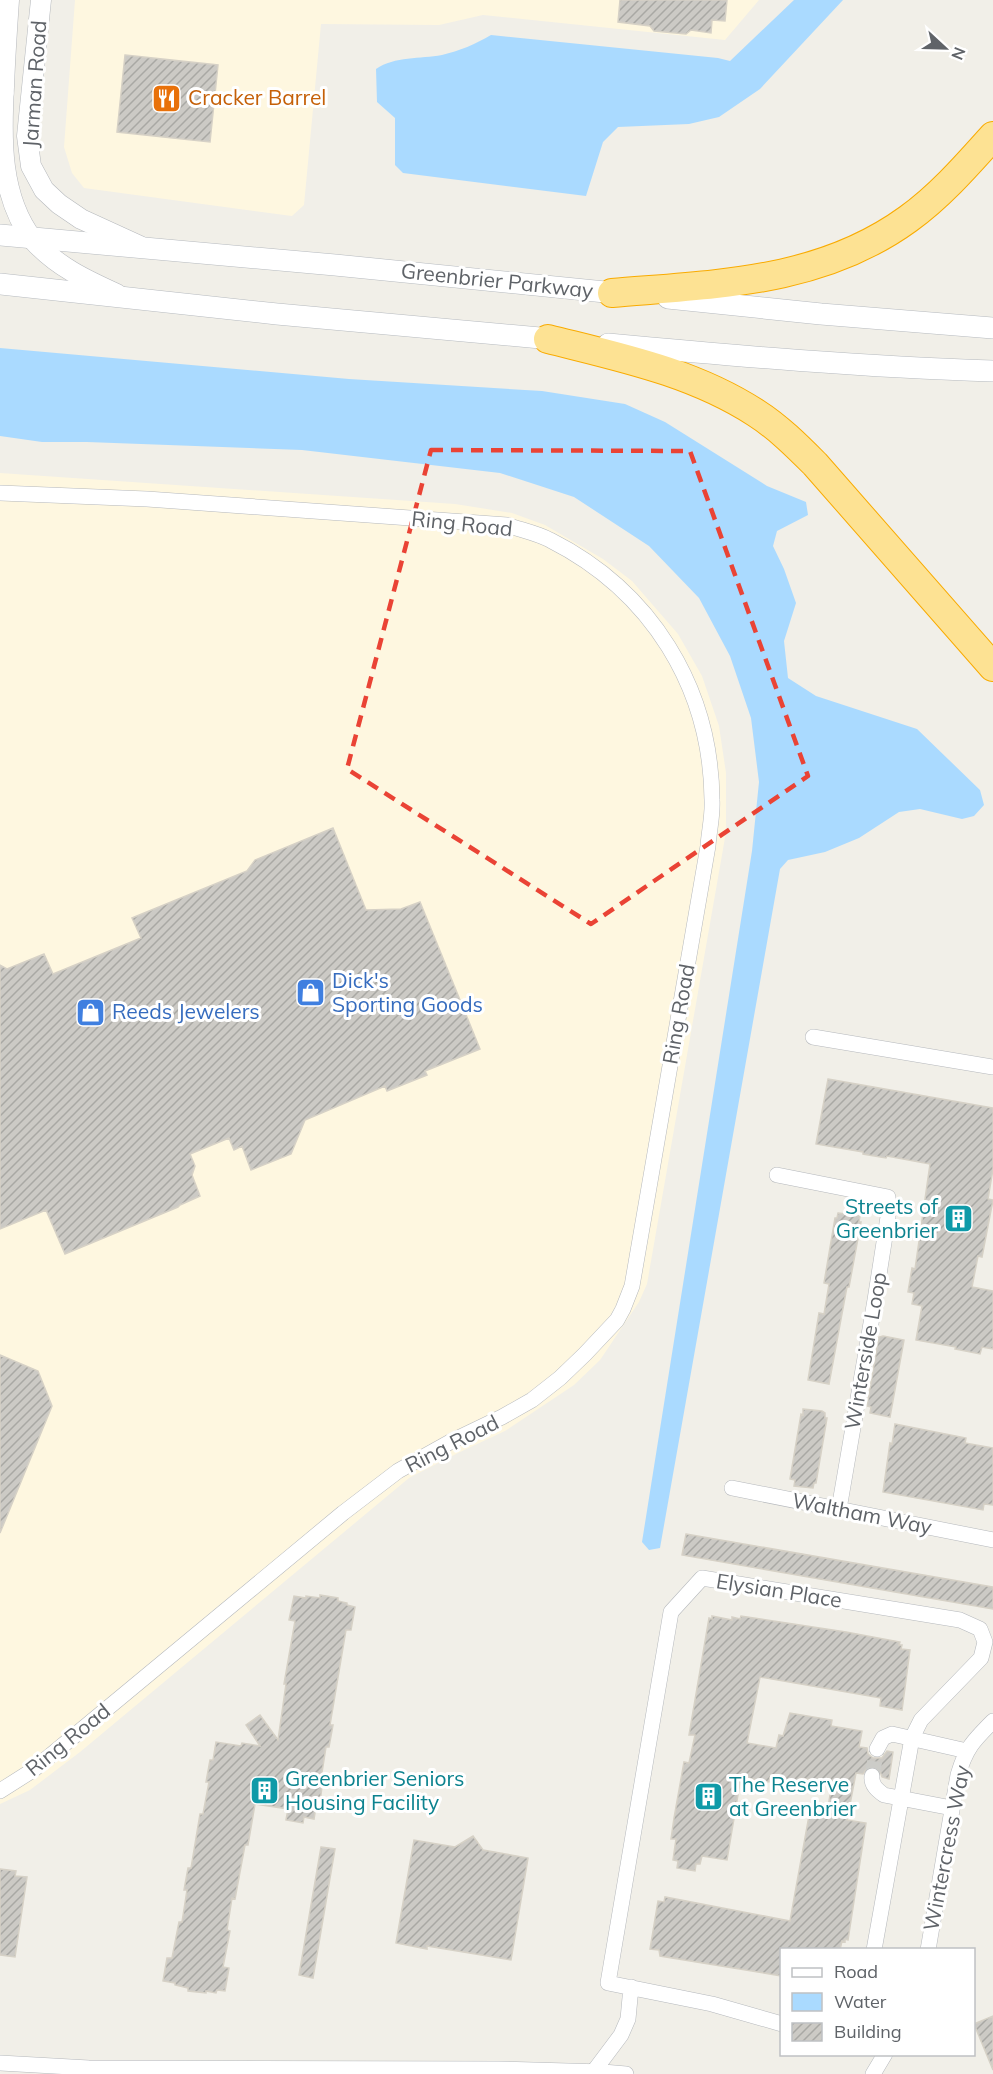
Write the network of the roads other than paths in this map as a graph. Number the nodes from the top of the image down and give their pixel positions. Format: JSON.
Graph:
{"nodes":[{"id":1,"x":9,"y":0,"type":"edge"},
{"id":2,"x":41,"y":0,"type":"edge"},
{"id":3,"x":2,"y":99,"type":"edge"},
{"id":4,"x":993,"y":136,"type":"edge"},
{"id":5,"x":0,"y":235,"type":"edge"},
{"id":6,"x":31,"y":238,"type":"junction"},
{"id":7,"x":146,"y":248,"type":"junction"},
{"id":8,"x":0,"y":284,"type":"edge"},
{"id":9,"x":612,"y":292,"type":"junction"},
{"id":10,"x":124,"y":298,"type":"junction"},
{"id":11,"x":993,"y":328,"type":"edge"},
{"id":12,"x":548,"y":339,"type":"junction"},
{"id":13,"x":993,"y":371,"type":"edge"},
{"id":14,"x":0,"y":493,"type":"edge"},
{"id":15,"x":993,"y":667,"type":"edge"},
{"id":16,"x":813,"y":1036,"type":"dead end"},
{"id":17,"x":993,"y":1067,"type":"edge"},
{"id":18,"x":777,"y":1175,"type":"dead end"},
{"id":19,"x":732,"y":1488,"type":"dead end"},
{"id":20,"x":839,"y":1509,"type":"junction"},
{"id":21,"x":993,"y":1540,"type":"edge"},
{"id":22,"x":993,"y":1721,"type":"edge"},
{"id":23,"x":912,"y":1738,"type":"junction"},
{"id":24,"x":877,"y":1749,"type":"dead end"},
{"id":25,"x":967,"y":1751,"type":"junction"},
{"id":26,"x":872,"y":1776,"type":"dead end"},
{"id":27,"x":0,"y":1791,"type":"edge"},
{"id":28,"x":900,"y":1798,"type":"junction"},
{"id":29,"x":952,"y":1808,"type":"junction"},
{"id":30,"x":874,"y":1948,"type":"edge"},
{"id":31,"x":928,"y":1948,"type":"edge"},
{"id":32,"x":631,"y":1987,"type":"junction"},
{"id":33,"x":780,"y":2023,"type":"edge"},
{"id":34,"x":884,"y":2056,"type":"edge"},
{"id":35,"x":0,"y":2062,"type":"edge"},
{"id":36,"x":594,"y":2071,"type":"junction"},
{"id":37,"x":373,"y":2072,"type":"edge"},
{"id":38,"x":626,"y":2074,"type":"edge"},
{"id":39,"x":873,"y":2074,"type":"edge"}],
"edges":[{"from":1,"to":3,"type":"street","name":"Jarman Road"},
{"from":2,"to":7,"type":"street","name":"Jarman Road"},
{"from":3,"to":6,"type":"street","name":"Jarman Road"},
{"from":4,"to":9,"type":"highway"},
{"from":5,"to":6,"type":"main road","name":"Greenbrier Parkway"},
{"from":6,"to":7,"type":"main road","name":"Greenbrier Parkway"},
{"from":6,"to":10,"type":"street","name":"Jarman Road"},
{"from":7,"to":9,"type":"main road","name":"Greenbrier Parkway"},
{"from":8,"to":10,"type":"main road"},
{"from":9,"to":11,"type":"main road","name":"Greenbrier Parkway"},
{"from":10,"to":12,"type":"main road"},
{"from":12,"to":13,"type":"main road"},
{"from":12,"to":15,"type":"highway"},
{"from":14,"to":27,"type":"street","name":"Ring Road"},
{"from":16,"to":17,"type":"street"},
{"from":18,"to":20,"type":"street","name":"Winterside Loop"},
{"from":19,"to":20,"type":"street","name":"Waltham Way"},
{"from":20,"to":21,"type":"street","name":"Waltham Way"},
{"from":22,"to":25,"type":"street","name":"Wintercress Way"},
{"from":23,"to":24,"type":"street"},
{"from":23,"to":25,"type":"street"},
{"from":23,"to":28,"type":"street","name":"Elysian Place"},
{"from":23,"to":32,"type":"street","name":"Elysian Place"},
{"from":25,"to":29,"type":"street","name":"Wintercress Way"},
{"from":26,"to":28,"type":"street"},
{"from":28,"to":29,"type":"street"},
{"from":28,"to":30,"type":"street","name":"Elysian Place"},
{"from":29,"to":31,"type":"street","name":"Wintercress Way"},
{"from":32,"to":33,"type":"street","name":"Elysian Place"},
{"from":32,"to":36,"type":"street"},
{"from":34,"to":39,"type":"street"},
{"from":35,"to":37,"type":"street"},
{"from":36,"to":37,"type":"street"},
{"from":36,"to":38,"type":"street"}]}
